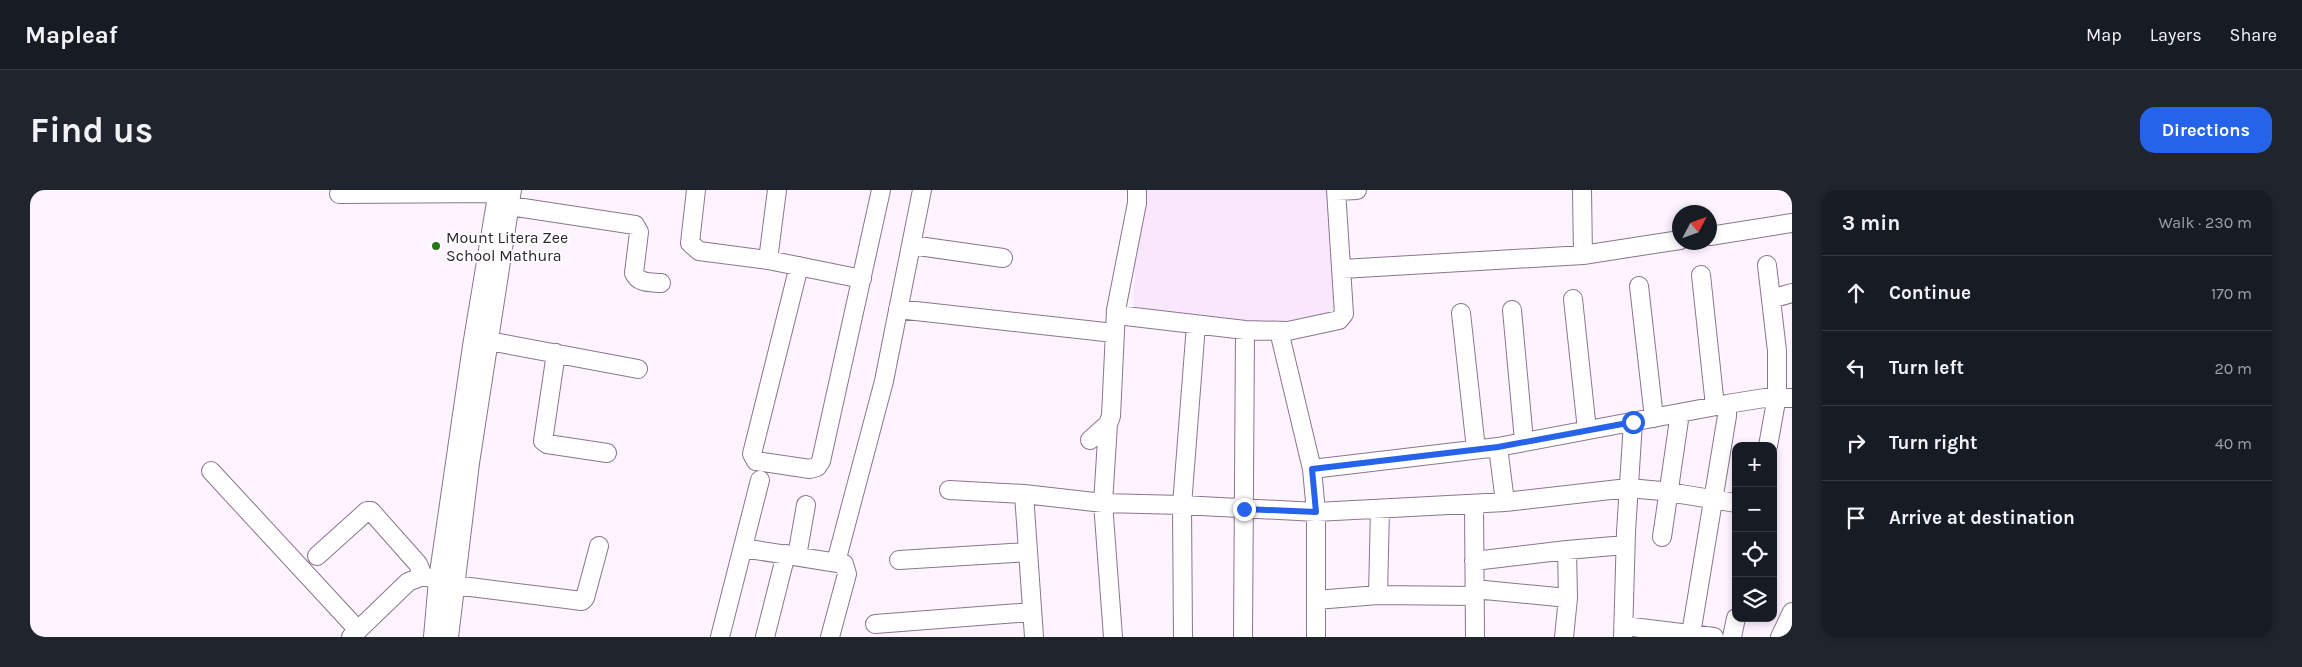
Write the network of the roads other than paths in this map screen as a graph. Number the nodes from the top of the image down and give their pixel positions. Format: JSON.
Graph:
{"nodes":[{"id":1,"x":696,"y":190,"type":"edge"},
{"id":2,"x":777,"y":190,"type":"edge"},
{"id":3,"x":881,"y":190,"type":"edge"},
{"id":4,"x":922,"y":190,"type":"edge"},
{"id":5,"x":1137,"y":190,"type":"edge"},
{"id":6,"x":1336,"y":190,"type":"edge"},
{"id":7,"x":1357,"y":190,"type":"edge"},
{"id":8,"x":1582,"y":190,"type":"edge"},
{"id":9,"x":339,"y":194,"type":"dead end"},
{"id":10,"x":505,"y":195,"type":"edge"},
{"id":11,"x":1792,"y":224,"type":"edge"},
{"id":12,"x":1717,"y":235,"type":"edge"},
{"id":13,"x":1672,"y":241,"type":"edge"},
{"id":14,"x":911,"y":245,"type":"junction"},
{"id":15,"x":1583,"y":255,"type":"junction"},
{"id":16,"x":1003,"y":258,"type":"dead end"},
{"id":17,"x":768,"y":260,"type":"junction"},
{"id":18,"x":1766,"y":265,"type":"dead end"},
{"id":19,"x":799,"y":266,"type":"junction"},
{"id":20,"x":1342,"y":269,"type":"junction"},
{"id":21,"x":1701,"y":275,"type":"dead end"},
{"id":22,"x":862,"y":279,"type":"junction"},
{"id":23,"x":661,"y":283,"type":"dead end"},
{"id":24,"x":1639,"y":286,"type":"dead end"},
{"id":25,"x":1792,"y":293,"type":"edge"},
{"id":26,"x":1573,"y":299,"type":"dead end"},
{"id":27,"x":1771,"y":299,"type":"junction"},
{"id":28,"x":898,"y":310,"type":"junction"},
{"id":29,"x":1512,"y":310,"type":"dead end"},
{"id":30,"x":1460,"y":312,"type":"dead end"},
{"id":31,"x":1117,"y":315,"type":"junction"},
{"id":32,"x":1196,"y":325,"type":"junction"},
{"id":33,"x":1245,"y":330,"type":"junction"},
{"id":34,"x":1279,"y":331,"type":"junction"},
{"id":35,"x":1114,"y":333,"type":"junction"},
{"id":36,"x":489,"y":341,"type":"junction"},
{"id":37,"x":556,"y":352,"type":"junction"},
{"id":38,"x":638,"y":369,"type":"dead end"},
{"id":39,"x":1784,"y":397,"type":"edge"},
{"id":40,"x":1721,"y":405,"type":"junction"},
{"id":41,"x":1680,"y":413,"type":"junction"},
{"id":42,"x":1654,"y":418,"type":"junction"},
{"id":43,"x":1633,"y":422,"type":"junction"},
{"id":44,"x":1108,"y":424,"type":"junction"},
{"id":45,"x":1587,"y":430,"type":"junction"},
{"id":46,"x":1090,"y":440,"type":"dead end"},
{"id":47,"x":1524,"y":441,"type":"junction"},
{"id":48,"x":1769,"y":442,"type":"edge"},
{"id":49,"x":1498,"y":447,"type":"junction"},
{"id":50,"x":465,"y":449,"type":"junction"},
{"id":51,"x":1476,"y":449,"type":"junction"},
{"id":52,"x":607,"y":453,"type":"dead end"},
{"id":53,"x":1312,"y":469,"type":"junction"},
{"id":54,"x":211,"y":471,"type":"dead end"},
{"id":55,"x":760,"y":480,"type":"dead end"},
{"id":56,"x":1628,"y":488,"type":"junction"},
{"id":57,"x":949,"y":490,"type":"dead end"},
{"id":58,"x":1668,"y":492,"type":"junction"},
{"id":59,"x":1024,"y":494,"type":"junction"},
{"id":60,"x":1715,"y":499,"type":"junction"},
{"id":61,"x":1505,"y":502,"type":"junction"},
{"id":62,"x":1732,"y":502,"type":"edge"},
{"id":63,"x":1103,"y":503,"type":"junction"},
{"id":64,"x":1474,"y":504,"type":"junction"},
{"id":65,"x":806,"y":505,"type":"dead end"},
{"id":66,"x":1182,"y":505,"type":"junction"},
{"id":67,"x":1244,"y":509,"type":"junction"},
{"id":68,"x":1380,"y":509,"type":"junction"},
{"id":69,"x":1316,"y":512,"type":"junction"},
{"id":70,"x":1662,"y":537,"type":"dead end"},
{"id":71,"x":1625,"y":545,"type":"junction"},
{"id":72,"x":600,"y":546,"type":"dead end"},
{"id":73,"x":743,"y":548,"type":"junction"},
{"id":74,"x":1567,"y":550,"type":"junction"},
{"id":75,"x":1028,"y":552,"type":"junction"},
{"id":76,"x":792,"y":555,"type":"junction"},
{"id":77,"x":317,"y":556,"type":"dead end"},
{"id":78,"x":898,"y":560,"type":"dead end"},
{"id":79,"x":1474,"y":561,"type":"junction"},
{"id":80,"x":836,"y":562,"type":"junction"},
{"id":81,"x":438,"y":580,"type":"junction"},
{"id":82,"x":1474,"y":592,"type":"junction"},
{"id":83,"x":1378,"y":595,"type":"junction"},
{"id":84,"x":1568,"y":598,"type":"junction"},
{"id":85,"x":1316,"y":600,"type":"junction"},
{"id":86,"x":1032,"y":612,"type":"junction"},
{"id":87,"x":1792,"y":612,"type":"edge"},
{"id":88,"x":1735,"y":622,"type":"edge"},
{"id":89,"x":875,"y":624,"type":"dead end"},
{"id":90,"x":1624,"y":631,"type":"edge"},
{"id":91,"x":355,"y":634,"type":"edge"},
{"id":92,"x":441,"y":634,"type":"edge"},
{"id":93,"x":1691,"y":634,"type":"junction"},
{"id":94,"x":720,"y":637,"type":"edge"},
{"id":95,"x":765,"y":637,"type":"edge"},
{"id":96,"x":830,"y":637,"type":"edge"},
{"id":97,"x":1034,"y":637,"type":"edge"},
{"id":98,"x":1112,"y":637,"type":"edge"},
{"id":99,"x":1183,"y":637,"type":"edge"},
{"id":100,"x":1243,"y":637,"type":"edge"},
{"id":101,"x":1316,"y":637,"type":"edge"},
{"id":102,"x":1474,"y":637,"type":"edge"},
{"id":103,"x":1564,"y":637,"type":"edge"},
{"id":104,"x":1714,"y":637,"type":"edge"},
{"id":105,"x":1732,"y":637,"type":"edge"},
{"id":106,"x":1780,"y":637,"type":"edge"}],
"edges":[{"from":1,"to":17,"type":"street"},
{"from":2,"to":17,"type":"street"},
{"from":3,"to":22,"type":"street"},
{"from":4,"to":14,"type":"street"},
{"from":5,"to":31,"type":"street"},
{"from":6,"to":7,"type":"street"},
{"from":6,"to":20,"type":"street"},
{"from":8,"to":15,"type":"street"},
{"from":9,"to":10,"type":"street"},
{"from":10,"to":23,"type":"street"},
{"from":10,"to":36,"type":"street"},
{"from":10,"to":50,"type":"street"},
{"from":11,"to":12,"type":"street"},
{"from":13,"to":15,"type":"street"},
{"from":14,"to":16,"type":"street"},
{"from":14,"to":28,"type":"street"},
{"from":15,"to":20,"type":"street"},
{"from":17,"to":19,"type":"street"},
{"from":18,"to":27,"type":"street"},
{"from":19,"to":22,"type":"street"},
{"from":19,"to":22,"type":"street"},
{"from":20,"to":34,"type":"street"},
{"from":21,"to":40,"type":"street"},
{"from":24,"to":42,"type":"street"},
{"from":25,"to":27,"type":"street"},
{"from":26,"to":45,"type":"street"},
{"from":27,"to":39,"type":"street"},
{"from":28,"to":35,"type":"street"},
{"from":28,"to":80,"type":"street"},
{"from":29,"to":47,"type":"street"},
{"from":30,"to":51,"type":"street"},
{"from":31,"to":32,"type":"street"},
{"from":31,"to":35,"type":"street"},
{"from":32,"to":33,"type":"street"},
{"from":32,"to":66,"type":"street"},
{"from":33,"to":34,"type":"street"},
{"from":33,"to":67,"type":"street"},
{"from":34,"to":53,"type":"street"},
{"from":35,"to":44,"type":"street"},
{"from":36,"to":37,"type":"street"},
{"from":36,"to":50,"type":"street"},
{"from":37,"to":38,"type":"street"},
{"from":37,"to":52,"type":"street"},
{"from":39,"to":40,"type":"street"},
{"from":39,"to":48,"type":"street"},
{"from":40,"to":41,"type":"street"},
{"from":40,"to":60,"type":"street"},
{"from":41,"to":42,"type":"street"},
{"from":41,"to":58,"type":"street"},
{"from":42,"to":43,"type":"street"},
{"from":43,"to":45,"type":"street"},
{"from":43,"to":56,"type":"street"},
{"from":44,"to":46,"type":"street"},
{"from":44,"to":63,"type":"street"},
{"from":45,"to":47,"type":"street"},
{"from":47,"to":49,"type":"street"},
{"from":49,"to":51,"type":"street"},
{"from":49,"to":61,"type":"street"},
{"from":50,"to":81,"type":"street"},
{"from":51,"to":53,"type":"street"},
{"from":53,"to":69,"type":"street"},
{"from":54,"to":91,"type":"street"},
{"from":55,"to":73,"type":"street"},
{"from":56,"to":58,"type":"street"},
{"from":56,"to":61,"type":"street"},
{"from":56,"to":71,"type":"street"},
{"from":57,"to":59,"type":"street"},
{"from":58,"to":60,"type":"street"},
{"from":58,"to":70,"type":"street"},
{"from":59,"to":63,"type":"street"},
{"from":59,"to":75,"type":"street"},
{"from":60,"to":62,"type":"street"},
{"from":60,"to":93,"type":"street"},
{"from":61,"to":64,"type":"street"},
{"from":63,"to":66,"type":"street"},
{"from":63,"to":98,"type":"street"},
{"from":64,"to":68,"type":"street"},
{"from":64,"to":79,"type":"street"},
{"from":65,"to":76,"type":"street"},
{"from":66,"to":67,"type":"street"},
{"from":66,"to":99,"type":"street"},
{"from":67,"to":69,"type":"street"},
{"from":67,"to":100,"type":"street"},
{"from":68,"to":69,"type":"street"},
{"from":68,"to":83,"type":"street"},
{"from":69,"to":85,"type":"street"},
{"from":71,"to":74,"type":"street"},
{"from":71,"to":90,"type":"street"},
{"from":72,"to":81,"type":"street"},
{"from":73,"to":76,"type":"street"},
{"from":73,"to":94,"type":"street"},
{"from":74,"to":79,"type":"street"},
{"from":74,"to":84,"type":"street"},
{"from":75,"to":78,"type":"street"},
{"from":75,"to":86,"type":"street"},
{"from":76,"to":80,"type":"street"},
{"from":76,"to":95,"type":"street"},
{"from":77,"to":81,"type":"street"},
{"from":79,"to":82,"type":"street"},
{"from":80,"to":96,"type":"street"},
{"from":81,"to":91,"type":"street"},
{"from":81,"to":92,"type":"street"},
{"from":82,"to":83,"type":"street"},
{"from":82,"to":84,"type":"street"},
{"from":82,"to":102,"type":"street"},
{"from":83,"to":85,"type":"street"},
{"from":84,"to":103,"type":"street"},
{"from":85,"to":101,"type":"street"},
{"from":86,"to":89,"type":"street"},
{"from":86,"to":97,"type":"street"},
{"from":87,"to":106,"type":"street"},
{"from":88,"to":105,"type":"street"},
{"from":90,"to":93,"type":"street"},
{"from":93,"to":104,"type":"street"}]}
